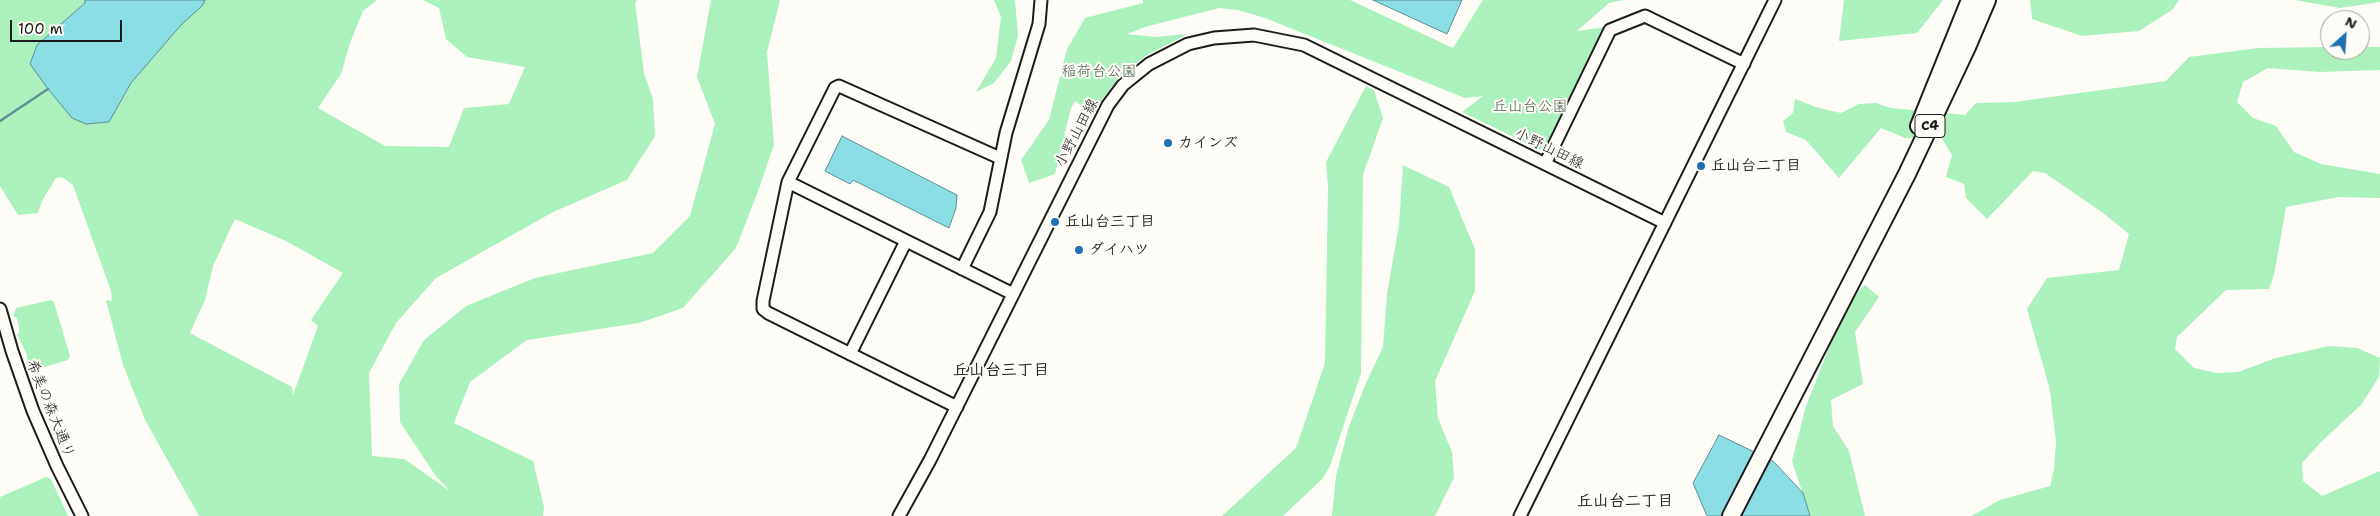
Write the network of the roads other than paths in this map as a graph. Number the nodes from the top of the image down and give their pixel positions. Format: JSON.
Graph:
{"nodes":[{"id":1,"x":1041,"y":0,"type":"edge"},
{"id":2,"x":1775,"y":0,"type":"edge"},
{"id":3,"x":1970,"y":0,"type":"edge"},
{"id":4,"x":1986,"y":0,"type":"edge"},
{"id":5,"x":1995,"y":0,"type":"edge"},
{"id":6,"x":1744,"y":64,"type":"junction"},
{"id":7,"x":1000,"y":158,"type":"junction"},
{"id":8,"x":1545,"y":164,"type":"junction"},
{"id":9,"x":1907,"y":174,"type":"junction"},
{"id":10,"x":788,"y":182,"type":"junction"},
{"id":11,"x":1665,"y":223,"type":"junction"},
{"id":12,"x":906,"y":241,"type":"junction"},
{"id":13,"x":1867,"y":248,"type":"junction"},
{"id":14,"x":962,"y":269,"type":"junction"},
{"id":15,"x":1012,"y":294,"type":"junction"},
{"id":16,"x":0,"y":309,"type":"edge"},
{"id":17,"x":850,"y":354,"type":"junction"},
{"id":18,"x":957,"y":407,"type":"junction"},
{"id":19,"x":82,"y":516,"type":"edge"},
{"id":20,"x":899,"y":516,"type":"edge"},
{"id":21,"x":1520,"y":516,"type":"edge"},
{"id":22,"x":1731,"y":516,"type":"edge"}],
"edges":[{"from":1,"to":7,"type":"street"},
{"from":2,"to":6,"type":"street"},
{"from":3,"to":13,"type":"highway","number":"C4"},
{"from":4,"to":9,"type":"highway","number":"C4"},
{"from":5,"to":9,"type":"highway"},
{"from":6,"to":8,"type":"street"},
{"from":6,"to":11,"type":"street"},
{"from":7,"to":10,"type":"street"},
{"from":7,"to":14,"type":"street"},
{"from":8,"to":11,"type":"street","name":"小野山田線"},
{"from":8,"to":15,"type":"street","name":"小野山田線"},
{"from":9,"to":13,"type":"highway","number":"C4"},
{"from":10,"to":12,"type":"street"},
{"from":10,"to":17,"type":"street"},
{"from":11,"to":21,"type":"street"},
{"from":12,"to":14,"type":"street"},
{"from":12,"to":17,"type":"street"},
{"from":13,"to":22,"type":"highway","number":"C4"},
{"from":14,"to":15,"type":"street"},
{"from":15,"to":18,"type":"street","name":"小野山田線"},
{"from":16,"to":19,"type":"street","name":"希美の森大通り"},
{"from":17,"to":18,"type":"street"},
{"from":18,"to":20,"type":"street","name":"小野山田線"}]}
